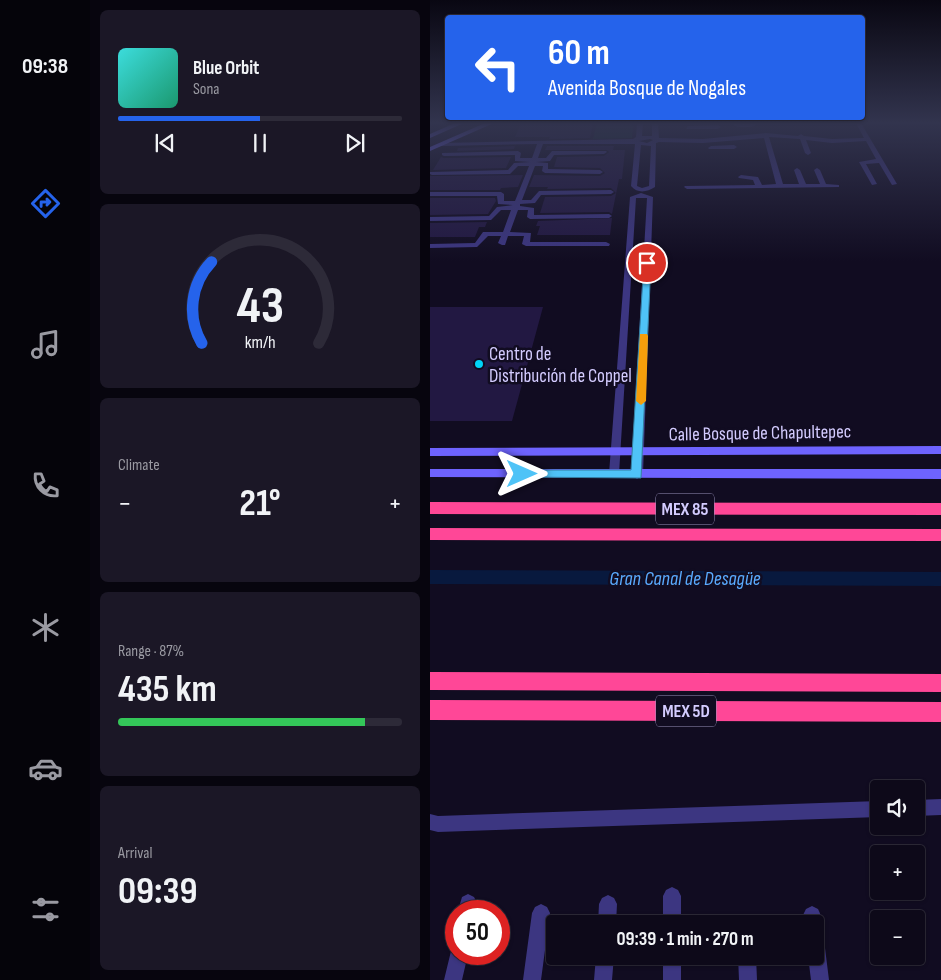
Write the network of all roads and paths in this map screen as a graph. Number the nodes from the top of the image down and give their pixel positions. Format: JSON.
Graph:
{"nodes":[{"id":1,"x":512,"y":169,"type":"edge"},
{"id":2,"x":530,"y":169,"type":"edge"},
{"id":3,"x":545,"y":169,"type":"edge"},
{"id":4,"x":635,"y":169,"type":"edge"},
{"id":5,"x":653,"y":169,"type":"edge"},
{"id":6,"x":775,"y":169,"type":"edge"},
{"id":7,"x":866,"y":169,"type":"edge"},
{"id":8,"x":885,"y":169,"type":"edge"},
{"id":9,"x":797,"y":170,"type":"dead end"},
{"id":10,"x":817,"y":170,"type":"dead end"},
{"id":11,"x":600,"y":172,"type":"dead end"},
{"id":12,"x":432,"y":173,"type":"dead end"},
{"id":13,"x":742,"y":177,"type":"dead end"},
{"id":14,"x":874,"y":184,"type":"dead end"},
{"id":15,"x":894,"y":184,"type":"dead end"},
{"id":16,"x":759,"y":186,"type":"junction"},
{"id":17,"x":780,"y":186,"type":"junction"},
{"id":18,"x":803,"y":186,"type":"junction"},
{"id":19,"x":824,"y":186,"type":"junction"},
{"id":20,"x":837,"y":186,"type":"dead end"},
{"id":21,"x":687,"y":187,"type":"dead end"},
{"id":22,"x":611,"y":192,"type":"dead end"},
{"id":23,"x":430,"y":194,"type":"edge"},
{"id":24,"x":516,"y":206,"type":"junction"},
{"id":25,"x":608,"y":216,"type":"dead end"},
{"id":26,"x":430,"y":219,"type":"edge"},
{"id":27,"x":630,"y":230,"type":"junction"},
{"id":28,"x":648,"y":230,"type":"junction"},
{"id":29,"x":505,"y":234,"type":"junction"},
{"id":30,"x":502,"y":243,"type":"dead end"},
{"id":31,"x":606,"y":244,"type":"dead end"},
{"id":32,"x":430,"y":246,"type":"edge"},
{"id":33,"x":627,"y":280,"type":"junction"},
{"id":34,"x":646,"y":280,"type":"junction"},
{"id":35,"x":617,"y":429,"type":"junction"},
{"id":36,"x":640,"y":429,"type":"junction"},
{"id":37,"x":941,"y":450,"type":"edge"},
{"id":38,"x":430,"y":452,"type":"edge"},
{"id":39,"x":615,"y":452,"type":"junction"},
{"id":40,"x":638,"y":452,"type":"junction"},
{"id":41,"x":430,"y":473,"type":"edge"},
{"id":42,"x":614,"y":474,"type":"junction"},
{"id":43,"x":941,"y":474,"type":"edge"},
{"id":44,"x":637,"y":475,"type":"junction"},
{"id":45,"x":430,"y":508,"type":"edge"},
{"id":46,"x":941,"y":510,"type":"edge"},
{"id":47,"x":430,"y":534,"type":"edge"},
{"id":48,"x":941,"y":535,"type":"edge"},
{"id":49,"x":430,"y":681,"type":"edge"},
{"id":50,"x":941,"y":684,"type":"edge"},
{"id":51,"x":430,"y":710,"type":"edge"},
{"id":52,"x":941,"y":712,"type":"edge"},
{"id":53,"x":941,"y":807,"type":"edge"},
{"id":54,"x":925,"y":808,"type":"edge"},
{"id":55,"x":870,"y":809,"type":"edge"},
{"id":56,"x":430,"y":822,"type":"edge"},
{"id":57,"x":672,"y":896,"type":"dead end"},
{"id":58,"x":608,"y":904,"type":"dead end"},
{"id":59,"x":541,"y":913,"type":"dead end"},
{"id":60,"x":607,"y":915,"type":"edge"},
{"id":61,"x":672,"y":915,"type":"edge"},
{"id":62,"x":456,"y":965,"type":"edge"},
{"id":63,"x":604,"y":965,"type":"edge"},
{"id":64,"x":672,"y":965,"type":"edge"},
{"id":65,"x":747,"y":965,"type":"edge"},
{"id":66,"x":818,"y":965,"type":"edge"},
{"id":67,"x":453,"y":980,"type":"edge"},
{"id":68,"x":532,"y":980,"type":"edge"},
{"id":69,"x":603,"y":980,"type":"edge"},
{"id":70,"x":672,"y":980,"type":"edge"},
{"id":71,"x":748,"y":980,"type":"edge"},
{"id":72,"x":820,"y":980,"type":"edge"}],
"edges":[{"from":1,"to":12,"type":"street"},
{"from":2,"to":24,"type":"street"},
{"from":3,"to":11,"type":"street"},
{"from":4,"to":5,"type":"street"},
{"from":6,"to":17,"type":"street"},
{"from":7,"to":14,"type":"street"},
{"from":8,"to":15,"type":"street"},
{"from":9,"to":18,"type":"street"},
{"from":10,"to":19,"type":"street"},
{"from":13,"to":16,"type":"street"},
{"from":16,"to":17,"type":"street"},
{"from":16,"to":21,"type":"street"},
{"from":17,"to":18,"type":"street"},
{"from":18,"to":19,"type":"street"},
{"from":19,"to":20,"type":"street"},
{"from":22,"to":24,"type":"street"},
{"from":23,"to":24,"type":"street"},
{"from":24,"to":25,"type":"street"},
{"from":24,"to":26,"type":"street"},
{"from":24,"to":29,"type":"street"},
{"from":27,"to":28,"type":"street"},
{"from":27,"to":28,"type":"street"},
{"from":27,"to":33,"type":"street"},
{"from":28,"to":34,"type":"street"},
{"from":29,"to":30,"type":"street"},
{"from":29,"to":31,"type":"street"},
{"from":29,"to":32,"type":"street"},
{"from":33,"to":34,"type":"street"},
{"from":33,"to":35,"type":"street"},
{"from":34,"to":36,"type":"street"},
{"from":35,"to":36,"type":"street"},
{"from":35,"to":39,"type":"street"},
{"from":36,"to":40,"type":"street"},
{"from":37,"to":40,"type":"main road","name":"Calle Bosque de Chapultepec"},
{"from":38,"to":39,"type":"main road","name":"Calle Bosque de Chapultepec"},
{"from":39,"to":40,"type":"main road","name":"Calle Bosque de Chapultepec"},
{"from":39,"to":42,"type":"street"},
{"from":40,"to":44,"type":"street"},
{"from":41,"to":42,"type":"main road"},
{"from":42,"to":44,"type":"main road"},
{"from":43,"to":44,"type":"main road"},
{"from":45,"to":46,"type":"highway","number":"MEX 85"},
{"from":47,"to":48,"type":"highway","number":"MEX 85"},
{"from":49,"to":50,"type":"highway","number":"MEX 5D"},
{"from":51,"to":52,"type":"highway","number":"MEX 5D"},
{"from":53,"to":54,"type":"street"},
{"from":55,"to":56,"type":"street"},
{"from":57,"to":61,"type":"street"},
{"from":58,"to":60,"type":"street"},
{"from":59,"to":68,"type":"street"},
{"from":62,"to":67,"type":"street"},
{"from":63,"to":69,"type":"street"},
{"from":64,"to":70,"type":"street"},
{"from":65,"to":71,"type":"street"},
{"from":66,"to":72,"type":"street"}]}
